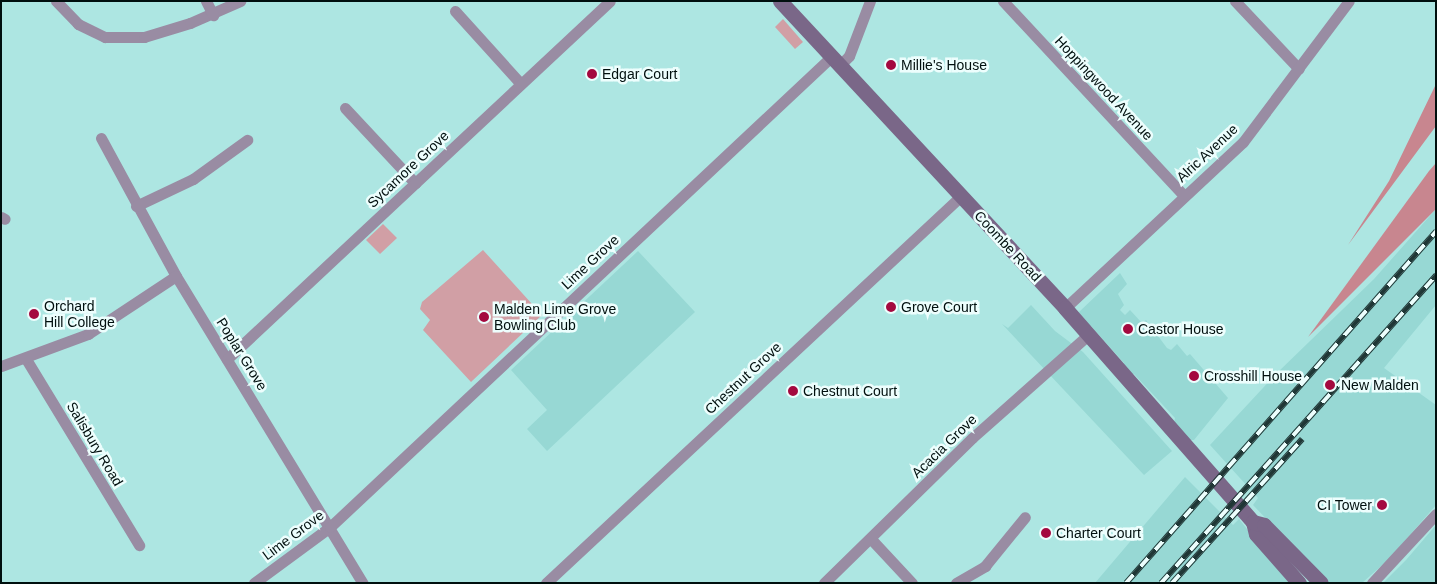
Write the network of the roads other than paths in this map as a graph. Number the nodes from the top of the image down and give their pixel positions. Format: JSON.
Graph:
{"nodes":[{"id":1,"x":56,"y":1,"type":"edge"},
{"id":2,"x":206,"y":1,"type":"edge"},
{"id":3,"x":240,"y":1,"type":"edge"},
{"id":4,"x":610,"y":1,"type":"edge"},
{"id":5,"x":780,"y":1,"type":"edge"},
{"id":6,"x":870,"y":1,"type":"edge"},
{"id":7,"x":1002,"y":1,"type":"edge"},
{"id":8,"x":1235,"y":1,"type":"edge"},
{"id":9,"x":1349,"y":1,"type":"edge"},
{"id":10,"x":455,"y":11,"type":"dead end"},
{"id":11,"x":213,"y":15,"type":"junction"},
{"id":12,"x":835,"y":61,"type":"junction"},
{"id":13,"x":1298,"y":69,"type":"junction"},
{"id":14,"x":521,"y":84,"type":"junction"},
{"id":15,"x":344,"y":108,"type":"dead end"},
{"id":16,"x":101,"y":138,"type":"dead end"},
{"id":17,"x":247,"y":140,"type":"dead end"},
{"id":18,"x":415,"y":184,"type":"junction"},
{"id":19,"x":962,"y":196,"type":"junction"},
{"id":20,"x":1184,"y":196,"type":"junction"},
{"id":21,"x":136,"y":206,"type":"junction"},
{"id":22,"x":176,"y":276,"type":"junction"},
{"id":23,"x":1064,"y":308,"type":"junction"},
{"id":24,"x":1088,"y":335,"type":"junction"},
{"id":25,"x":26,"y":359,"type":"junction"},
{"id":26,"x":228,"y":359,"type":"junction"},
{"id":27,"x":1,"y":366,"type":"edge"},
{"id":28,"x":1436,"y":514,"type":"edge"},
{"id":29,"x":1025,"y":517,"type":"dead end"},
{"id":30,"x":1254,"y":522,"type":"junction"},
{"id":31,"x":330,"y":527,"type":"junction"},
{"id":32,"x":871,"y":540,"type":"junction"},
{"id":33,"x":138,"y":545,"type":"dead end"},
{"id":34,"x":254,"y":583,"type":"edge"},
{"id":35,"x":363,"y":583,"type":"edge"},
{"id":36,"x":546,"y":583,"type":"edge"},
{"id":37,"x":824,"y":583,"type":"edge"},
{"id":38,"x":912,"y":583,"type":"edge"},
{"id":39,"x":956,"y":583,"type":"edge"},
{"id":40,"x":1299,"y":583,"type":"edge"},
{"id":41,"x":1321,"y":583,"type":"edge"},
{"id":42,"x":1372,"y":583,"type":"edge"}],
"edges":[{"from":1,"to":11,"type":"street"},
{"from":2,"to":11,"type":"street"},
{"from":3,"to":11,"type":"street"},
{"from":4,"to":14,"type":"street","name":"Sycamore Grove"},
{"from":5,"to":12,"type":"main road","name":"Coombe Road"},
{"from":6,"to":12,"type":"street","name":"Lime Grove"},
{"from":7,"to":20,"type":"street","name":"Hoppingwood Avenue"},
{"from":8,"to":13,"type":"street"},
{"from":9,"to":13,"type":"street","name":"Alric Avenue"},
{"from":10,"to":14,"type":"street"},
{"from":12,"to":19,"type":"main road","name":"Coombe Road"},
{"from":12,"to":31,"type":"street","name":"Lime Grove"},
{"from":13,"to":20,"type":"street","name":"Alric Avenue"},
{"from":14,"to":18,"type":"street","name":"Sycamore Grove"},
{"from":15,"to":18,"type":"street"},
{"from":16,"to":21,"type":"street","name":"Poplar Grove"},
{"from":17,"to":21,"type":"street"},
{"from":18,"to":26,"type":"street","name":"Sycamore Grove"},
{"from":19,"to":23,"type":"main road","name":"Coombe Road"},
{"from":19,"to":36,"type":"street","name":"Chestnut Grove"},
{"from":20,"to":23,"type":"street","name":"Alric Avenue"},
{"from":21,"to":22,"type":"street","name":"Poplar Grove"},
{"from":22,"to":25,"type":"street"},
{"from":22,"to":26,"type":"street","name":"Poplar Grove"},
{"from":23,"to":24,"type":"main road","name":"Coombe Road"},
{"from":24,"to":30,"type":"main road","name":"Coombe Road"},
{"from":24,"to":32,"type":"street","name":"Acacia Grove"},
{"from":25,"to":27,"type":"street"},
{"from":25,"to":33,"type":"street","name":"Salisbury Road"},
{"from":26,"to":31,"type":"street","name":"Poplar Grove"},
{"from":28,"to":42,"type":"street"},
{"from":29,"to":39,"type":"street"},
{"from":30,"to":40,"type":"main road"},
{"from":30,"to":41,"type":"main road"},
{"from":31,"to":34,"type":"street","name":"Lime Grove"},
{"from":31,"to":35,"type":"street","name":"Poplar Grove"},
{"from":32,"to":37,"type":"street","name":"Acacia Grove"},
{"from":32,"to":38,"type":"street"}]}
